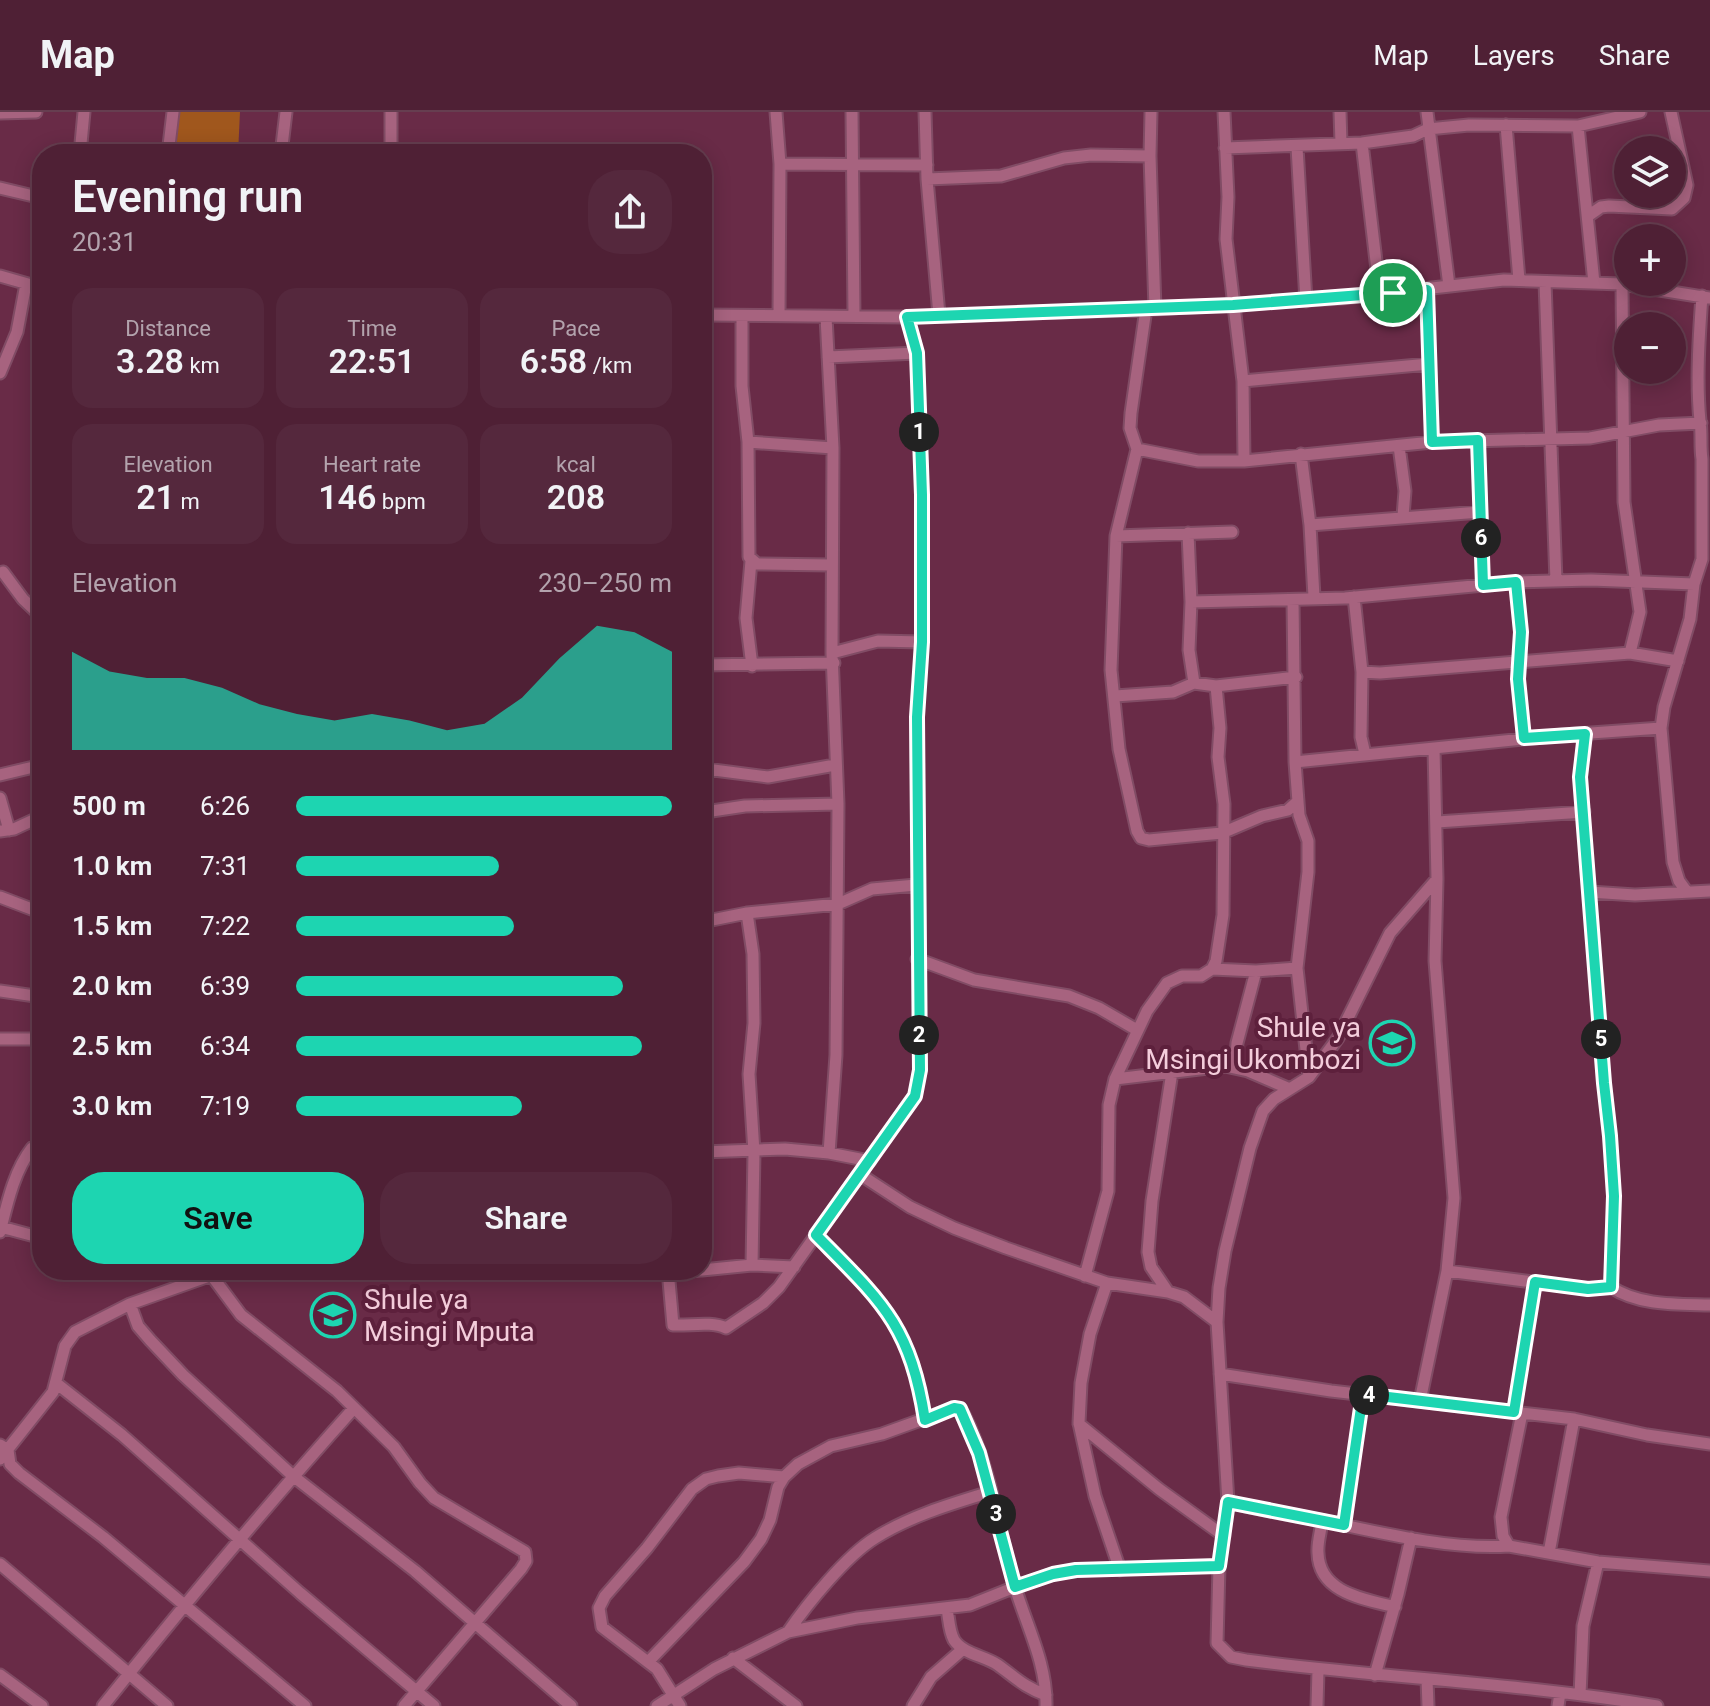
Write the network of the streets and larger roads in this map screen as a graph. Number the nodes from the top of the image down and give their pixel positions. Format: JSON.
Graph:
{"nodes":[{"id":1,"x":19,"y":112,"type":"edge"},
{"id":2,"x":36,"y":112,"type":"edge"},
{"id":3,"x":84,"y":112,"type":"edge"},
{"id":4,"x":173,"y":112,"type":"edge"},
{"id":5,"x":286,"y":112,"type":"edge"},
{"id":6,"x":391,"y":112,"type":"edge"},
{"id":7,"x":776,"y":112,"type":"edge"},
{"id":8,"x":852,"y":112,"type":"edge"},
{"id":9,"x":925,"y":112,"type":"edge"},
{"id":10,"x":1151,"y":112,"type":"edge"},
{"id":11,"x":1224,"y":112,"type":"edge"},
{"id":12,"x":1340,"y":112,"type":"edge"},
{"id":13,"x":1427,"y":112,"type":"edge"},
{"id":14,"x":1640,"y":112,"type":"edge"},
{"id":15,"x":1671,"y":112,"type":"edge"},
{"id":16,"x":0,"y":113,"type":"edge"},
{"id":17,"x":1506,"y":125,"type":"junction"},
{"id":18,"x":1578,"y":126,"type":"junction"},
{"id":19,"x":1428,"y":129,"type":"junction"},
{"id":20,"x":1341,"y":143,"type":"junction"},
{"id":21,"x":1362,"y":143,"type":"junction"},
{"id":22,"x":81,"y":144,"type":"edge"},
{"id":23,"x":169,"y":144,"type":"edge"},
{"id":24,"x":282,"y":144,"type":"edge"},
{"id":25,"x":391,"y":144,"type":"edge"},
{"id":26,"x":1297,"y":147,"type":"junction"},
{"id":27,"x":1225,"y":148,"type":"junction"},
{"id":28,"x":1150,"y":156,"type":"junction"},
{"id":29,"x":780,"y":164,"type":"junction"},
{"id":30,"x":853,"y":165,"type":"junction"},
{"id":31,"x":927,"y":165,"type":"junction"},
{"id":32,"x":927,"y":179,"type":"junction"},
{"id":33,"x":0,"y":188,"type":"edge"},
{"id":34,"x":32,"y":196,"type":"edge"},
{"id":35,"x":1588,"y":216,"type":"junction"},
{"id":36,"x":0,"y":276,"type":"edge"},
{"id":37,"x":1519,"y":280,"type":"junction"},
{"id":38,"x":1545,"y":282,"type":"junction"},
{"id":39,"x":1594,"y":283,"type":"junction"},
{"id":40,"x":26,"y":284,"type":"junction"},
{"id":41,"x":1614,"y":284,"type":"edge"},
{"id":42,"x":32,"y":286,"type":"edge"},
{"id":43,"x":1449,"y":286,"type":"junction"},
{"id":44,"x":1427,"y":290,"type":"junction"},
{"id":45,"x":1686,"y":294,"type":"edge"},
{"id":46,"x":1380,"y":295,"type":"junction"},
{"id":47,"x":1622,"y":296,"type":"edge"},
{"id":48,"x":1706,"y":297,"type":"edge"},
{"id":49,"x":1306,"y":301,"type":"junction"},
{"id":50,"x":1233,"y":305,"type":"junction"},
{"id":51,"x":1151,"y":309,"type":"junction"},
{"id":52,"x":712,"y":315,"type":"edge"},
{"id":53,"x":779,"y":315,"type":"junction"},
{"id":54,"x":939,"y":315,"type":"junction"},
{"id":55,"x":742,"y":316,"type":"junction"},
{"id":56,"x":854,"y":316,"type":"junction"},
{"id":57,"x":826,"y":317,"type":"junction"},
{"id":58,"x":907,"y":317,"type":"junction"},
{"id":59,"x":917,"y":353,"type":"junction"},
{"id":60,"x":828,"y":357,"type":"junction"},
{"id":61,"x":1429,"y":364,"type":"junction"},
{"id":62,"x":0,"y":373,"type":"edge"},
{"id":63,"x":1243,"y":381,"type":"junction"},
{"id":64,"x":1701,"y":423,"type":"junction"},
{"id":65,"x":1623,"y":430,"type":"junction"},
{"id":66,"x":1478,"y":440,"type":"junction"},
{"id":67,"x":1550,"y":440,"type":"junction"},
{"id":68,"x":748,"y":442,"type":"junction"},
{"id":69,"x":1432,"y":442,"type":"junction"},
{"id":70,"x":1399,"y":446,"type":"junction"},
{"id":71,"x":833,"y":448,"type":"junction"},
{"id":72,"x":1137,"y":449,"type":"junction"},
{"id":73,"x":1301,"y":454,"type":"junction"},
{"id":74,"x":1244,"y":461,"type":"junction"},
{"id":75,"x":1480,"y":512,"type":"junction"},
{"id":76,"x":1403,"y":516,"type":"junction"},
{"id":77,"x":1310,"y":525,"type":"junction"},
{"id":78,"x":1232,"y":532,"type":"dead end"},
{"id":79,"x":1188,"y":533,"type":"junction"},
{"id":80,"x":1116,"y":536,"type":"junction"},
{"id":81,"x":751,"y":561,"type":"junction"},
{"id":82,"x":831,"y":565,"type":"junction"},
{"id":83,"x":3,"y":572,"type":"dead end"},
{"id":84,"x":1556,"y":581,"type":"junction"},
{"id":85,"x":1634,"y":581,"type":"junction"},
{"id":86,"x":1516,"y":582,"type":"junction"},
{"id":87,"x":1694,"y":584,"type":"junction"},
{"id":88,"x":1483,"y":585,"type":"junction"},
{"id":89,"x":1314,"y":597,"type":"junction"},
{"id":90,"x":1354,"y":597,"type":"junction"},
{"id":91,"x":1293,"y":600,"type":"junction"},
{"id":92,"x":1191,"y":602,"type":"junction"},
{"id":93,"x":32,"y":608,"type":"edge"},
{"id":94,"x":922,"y":642,"type":"junction"},
{"id":95,"x":1630,"y":653,"type":"junction"},
{"id":96,"x":833,"y":658,"type":"junction"},
{"id":97,"x":1678,"y":661,"type":"junction"},
{"id":98,"x":1520,"y":663,"type":"junction"},
{"id":99,"x":712,"y":665,"type":"edge"},
{"id":100,"x":752,"y":666,"type":"junction"},
{"id":101,"x":1362,"y":672,"type":"junction"},
{"id":102,"x":1296,"y":677,"type":"junction"},
{"id":103,"x":1194,"y":683,"type":"junction"},
{"id":104,"x":1216,"y":686,"type":"junction"},
{"id":105,"x":1115,"y":696,"type":"junction"},
{"id":106,"x":1661,"y":728,"type":"junction"},
{"id":107,"x":1585,"y":734,"type":"junction"},
{"id":108,"x":1524,"y":738,"type":"junction"},
{"id":109,"x":1434,"y":749,"type":"junction"},
{"id":110,"x":1365,"y":754,"type":"junction"},
{"id":111,"x":1295,"y":762,"type":"junction"},
{"id":112,"x":835,"y":765,"type":"junction"},
{"id":113,"x":32,"y":767,"type":"edge"},
{"id":114,"x":712,"y":770,"type":"edge"},
{"id":115,"x":0,"y":775,"type":"edge"},
{"id":116,"x":0,"y":798,"type":"edge"},
{"id":117,"x":1298,"y":801,"type":"junction"},
{"id":118,"x":838,"y":804,"type":"junction"},
{"id":119,"x":1584,"y":812,"type":"junction"},
{"id":120,"x":712,"y":814,"type":"edge"},
{"id":121,"x":32,"y":820,"type":"edge"},
{"id":122,"x":1437,"y":822,"type":"junction"},
{"id":123,"x":4,"y":831,"type":"edge"},
{"id":124,"x":1222,"y":833,"type":"junction"},
{"id":125,"x":1437,"y":879,"type":"junction"},
{"id":126,"x":916,"y":885,"type":"junction"},
{"id":127,"x":1710,"y":891,"type":"edge"},
{"id":128,"x":1590,"y":892,"type":"junction"},
{"id":129,"x":1687,"y":892,"type":"junction"},
{"id":130,"x":0,"y":897,"type":"edge"},
{"id":131,"x":838,"y":904,"type":"junction"},
{"id":132,"x":32,"y":908,"type":"edge"},
{"id":133,"x":747,"y":913,"type":"junction"},
{"id":134,"x":712,"y":920,"type":"edge"},
{"id":135,"x":917,"y":959,"type":"junction"},
{"id":136,"x":1297,"y":968,"type":"junction"},
{"id":137,"x":1212,"y":969,"type":"junction"},
{"id":138,"x":1256,"y":971,"type":"junction"},
{"id":139,"x":0,"y":991,"type":"edge"},
{"id":140,"x":32,"y":996,"type":"edge"},
{"id":141,"x":1137,"y":1030,"type":"junction"},
{"id":142,"x":0,"y":1039,"type":"edge"},
{"id":143,"x":32,"y":1040,"type":"edge"},
{"id":144,"x":1235,"y":1066,"type":"junction"},
{"id":145,"x":1172,"y":1072,"type":"junction"},
{"id":146,"x":1309,"y":1077,"type":"junction"},
{"id":147,"x":1115,"y":1079,"type":"junction"},
{"id":148,"x":1290,"y":1089,"type":"junction"},
{"id":149,"x":32,"y":1148,"type":"edge"},
{"id":150,"x":712,"y":1152,"type":"edge"},
{"id":151,"x":754,"y":1152,"type":"junction"},
{"id":152,"x":829,"y":1153,"type":"junction"},
{"id":153,"x":870,"y":1161,"type":"junction"},
{"id":154,"x":861,"y":1175,"type":"junction"},
{"id":155,"x":1,"y":1226,"type":"edge"},
{"id":156,"x":32,"y":1235,"type":"edge"},
{"id":157,"x":816,"y":1235,"type":"junction"},
{"id":158,"x":752,"y":1265,"type":"junction"},
{"id":159,"x":794,"y":1267,"type":"junction"},
{"id":160,"x":712,"y":1269,"type":"edge"},
{"id":161,"x":1447,"y":1271,"type":"junction"},
{"id":162,"x":1085,"y":1276,"type":"junction"},
{"id":163,"x":200,"y":1280,"type":"edge"},
{"id":164,"x":215,"y":1280,"type":"edge"},
{"id":165,"x":669,"y":1280,"type":"edge"},
{"id":166,"x":1535,"y":1282,"type":"junction"},
{"id":167,"x":1107,"y":1283,"type":"junction"},
{"id":168,"x":1611,"y":1287,"type":"junction"},
{"id":169,"x":1168,"y":1292,"type":"junction"},
{"id":170,"x":130,"y":1304,"type":"junction"},
{"id":171,"x":1710,"y":1305,"type":"edge"},
{"id":172,"x":1217,"y":1322,"type":"junction"},
{"id":173,"x":1220,"y":1374,"type":"junction"},
{"id":174,"x":56,"y":1383,"type":"junction"},
{"id":175,"x":1363,"y":1394,"type":"junction"},
{"id":176,"x":1420,"y":1401,"type":"junction"},
{"id":177,"x":354,"y":1408,"type":"junction"},
{"id":178,"x":1518,"y":1413,"type":"junction"},
{"id":179,"x":1574,"y":1419,"type":"junction"},
{"id":180,"x":925,"y":1420,"type":"junction"},
{"id":181,"x":1079,"y":1423,"type":"junction"},
{"id":182,"x":1710,"y":1444,"type":"edge"},
{"id":183,"x":3,"y":1451,"type":"edge"},
{"id":184,"x":293,"y":1476,"type":"junction"},
{"id":185,"x":784,"y":1477,"type":"junction"},
{"id":186,"x":990,"y":1492,"type":"junction"},
{"id":187,"x":1228,"y":1502,"type":"junction"},
{"id":188,"x":1322,"y":1521,"type":"junction"},
{"id":189,"x":1344,"y":1525,"type":"junction"},
{"id":190,"x":1224,"y":1536,"type":"junction"},
{"id":191,"x":238,"y":1538,"type":"junction"},
{"id":192,"x":1411,"y":1538,"type":"junction"},
{"id":193,"x":1509,"y":1546,"type":"junction"},
{"id":194,"x":1549,"y":1553,"type":"junction"},
{"id":195,"x":1598,"y":1562,"type":"junction"},
{"id":196,"x":0,"y":1564,"type":"edge"},
{"id":197,"x":1219,"y":1566,"type":"junction"},
{"id":198,"x":1120,"y":1570,"type":"junction"},
{"id":199,"x":1710,"y":1571,"type":"edge"},
{"id":200,"x":1015,"y":1587,"type":"junction"},
{"id":201,"x":186,"y":1607,"type":"junction"},
{"id":202,"x":1395,"y":1607,"type":"junction"},
{"id":203,"x":947,"y":1609,"type":"junction"},
{"id":204,"x":472,"y":1623,"type":"junction"},
{"id":205,"x":788,"y":1632,"type":"junction"},
{"id":206,"x":963,"y":1649,"type":"junction"},
{"id":207,"x":733,"y":1658,"type":"junction"},
{"id":208,"x":649,"y":1661,"type":"junction"},
{"id":209,"x":1318,"y":1670,"type":"junction"},
{"id":210,"x":128,"y":1674,"type":"junction"},
{"id":211,"x":0,"y":1675,"type":"edge"},
{"id":212,"x":1375,"y":1675,"type":"junction"},
{"id":213,"x":1427,"y":1679,"type":"junction"},
{"id":214,"x":416,"y":1692,"type":"junction"},
{"id":215,"x":673,"y":1693,"type":"junction"},
{"id":216,"x":1560,"y":1693,"type":"junction"},
{"id":217,"x":1580,"y":1695,"type":"junction"},
{"id":218,"x":1046,"y":1701,"type":"edge"},
{"id":219,"x":1650,"y":1705,"type":"edge"},
{"id":220,"x":42,"y":1706,"type":"edge"},
{"id":221,"x":103,"y":1706,"type":"edge"},
{"id":222,"x":167,"y":1706,"type":"edge"},
{"id":223,"x":305,"y":1706,"type":"edge"},
{"id":224,"x":404,"y":1706,"type":"edge"},
{"id":225,"x":434,"y":1706,"type":"edge"},
{"id":226,"x":571,"y":1706,"type":"edge"},
{"id":227,"x":657,"y":1706,"type":"edge"},
{"id":228,"x":680,"y":1706,"type":"edge"},
{"id":229,"x":796,"y":1706,"type":"edge"},
{"id":230,"x":913,"y":1706,"type":"edge"},
{"id":231,"x":1317,"y":1706,"type":"edge"},
{"id":232,"x":1428,"y":1706,"type":"edge"},
{"id":233,"x":1558,"y":1706,"type":"edge"}],
"edges":[{"from":1,"to":2,"type":"street"},
{"from":1,"to":16,"type":"street"},
{"from":3,"to":22,"type":"street"},
{"from":4,"to":23,"type":"street"},
{"from":5,"to":24,"type":"street"},
{"from":6,"to":25,"type":"street"},
{"from":7,"to":29,"type":"street"},
{"from":8,"to":30,"type":"street"},
{"from":9,"to":31,"type":"street"},
{"from":10,"to":28,"type":"street"},
{"from":11,"to":27,"type":"street"},
{"from":12,"to":20,"type":"street"},
{"from":13,"to":19,"type":"street"},
{"from":14,"to":18,"type":"street"},
{"from":15,"to":35,"type":"street"},
{"from":17,"to":18,"type":"street"},
{"from":17,"to":19,"type":"street"},
{"from":17,"to":37,"type":"street"},
{"from":18,"to":35,"type":"street"},
{"from":19,"to":21,"type":"street"},
{"from":19,"to":43,"type":"street"},
{"from":20,"to":21,"type":"street"},
{"from":20,"to":26,"type":"street"},
{"from":21,"to":46,"type":"street"},
{"from":26,"to":27,"type":"street"},
{"from":26,"to":49,"type":"street"},
{"from":27,"to":50,"type":"street"},
{"from":28,"to":32,"type":"street"},
{"from":28,"to":51,"type":"street"},
{"from":29,"to":30,"type":"street"},
{"from":29,"to":53,"type":"street"},
{"from":30,"to":31,"type":"street"},
{"from":30,"to":56,"type":"street"},
{"from":31,"to":32,"type":"street"},
{"from":32,"to":54,"type":"street"},
{"from":33,"to":34,"type":"street"},
{"from":35,"to":39,"type":"street"},
{"from":36,"to":40,"type":"street"},
{"from":37,"to":38,"type":"street"},
{"from":37,"to":43,"type":"street"},
{"from":38,"to":39,"type":"street"},
{"from":38,"to":67,"type":"street"},
{"from":39,"to":41,"type":"street"},
{"from":40,"to":42,"type":"street"},
{"from":40,"to":62,"type":"street"},
{"from":43,"to":44,"type":"street"},
{"from":44,"to":46,"type":"street"},
{"from":44,"to":61,"type":"street"},
{"from":45,"to":48,"type":"street"},
{"from":46,"to":49,"type":"street"},
{"from":47,"to":65,"type":"street"},
{"from":48,"to":64,"type":"street"},
{"from":49,"to":50,"type":"street"},
{"from":50,"to":51,"type":"street"},
{"from":50,"to":63,"type":"street"},
{"from":51,"to":54,"type":"street"},
{"from":51,"to":72,"type":"street"},
{"from":52,"to":55,"type":"street"},
{"from":53,"to":55,"type":"street"},
{"from":53,"to":57,"type":"street"},
{"from":54,"to":58,"type":"street"},
{"from":55,"to":68,"type":"street"},
{"from":56,"to":57,"type":"street"},
{"from":56,"to":58,"type":"street"},
{"from":57,"to":60,"type":"street"},
{"from":58,"to":59,"type":"street"},
{"from":59,"to":60,"type":"street"},
{"from":59,"to":94,"type":"street"},
{"from":60,"to":71,"type":"street"},
{"from":61,"to":63,"type":"street"},
{"from":61,"to":69,"type":"street"},
{"from":63,"to":74,"type":"street"},
{"from":64,"to":65,"type":"street"},
{"from":64,"to":87,"type":"street"},
{"from":65,"to":67,"type":"street"},
{"from":65,"to":85,"type":"street"},
{"from":66,"to":67,"type":"street"},
{"from":66,"to":69,"type":"street"},
{"from":66,"to":75,"type":"street"},
{"from":67,"to":84,"type":"street"},
{"from":68,"to":71,"type":"street"},
{"from":68,"to":81,"type":"street"},
{"from":69,"to":70,"type":"street"},
{"from":70,"to":73,"type":"street"},
{"from":70,"to":76,"type":"street"},
{"from":71,"to":82,"type":"street"},
{"from":72,"to":74,"type":"street"},
{"from":72,"to":80,"type":"street"},
{"from":73,"to":74,"type":"street"},
{"from":73,"to":77,"type":"street"},
{"from":75,"to":76,"type":"street"},
{"from":75,"to":88,"type":"street"},
{"from":76,"to":77,"type":"street"},
{"from":77,"to":89,"type":"street"},
{"from":78,"to":79,"type":"street"},
{"from":79,"to":80,"type":"street"},
{"from":79,"to":92,"type":"street"},
{"from":80,"to":105,"type":"street"},
{"from":81,"to":82,"type":"street"},
{"from":81,"to":100,"type":"street"},
{"from":82,"to":96,"type":"street"},
{"from":83,"to":93,"type":"street"},
{"from":84,"to":85,"type":"street"},
{"from":84,"to":86,"type":"street"},
{"from":85,"to":87,"type":"street"},
{"from":85,"to":95,"type":"street"},
{"from":86,"to":88,"type":"street"},
{"from":86,"to":98,"type":"street"},
{"from":87,"to":97,"type":"street"},
{"from":88,"to":90,"type":"street"},
{"from":89,"to":90,"type":"street"},
{"from":89,"to":91,"type":"street"},
{"from":90,"to":101,"type":"street"},
{"from":91,"to":92,"type":"street"},
{"from":91,"to":102,"type":"street"},
{"from":92,"to":103,"type":"street"},
{"from":94,"to":96,"type":"street"},
{"from":94,"to":126,"type":"street"},
{"from":95,"to":97,"type":"street"},
{"from":95,"to":98,"type":"street"},
{"from":96,"to":100,"type":"street"},
{"from":96,"to":112,"type":"street"},
{"from":97,"to":106,"type":"street"},
{"from":98,"to":101,"type":"street"},
{"from":98,"to":108,"type":"street"},
{"from":99,"to":100,"type":"street"},
{"from":101,"to":110,"type":"street"},
{"from":102,"to":104,"type":"street"},
{"from":102,"to":111,"type":"street"},
{"from":103,"to":104,"type":"street"},
{"from":103,"to":105,"type":"street"},
{"from":104,"to":124,"type":"street"},
{"from":105,"to":124,"type":"street"},
{"from":106,"to":107,"type":"street"},
{"from":106,"to":129,"type":"street"},
{"from":107,"to":108,"type":"street"},
{"from":107,"to":119,"type":"street"},
{"from":108,"to":109,"type":"street"},
{"from":109,"to":110,"type":"street"},
{"from":109,"to":122,"type":"street"},
{"from":110,"to":111,"type":"street"},
{"from":111,"to":117,"type":"street"},
{"from":112,"to":114,"type":"street"},
{"from":112,"to":118,"type":"street"},
{"from":113,"to":115,"type":"street"},
{"from":116,"to":123,"type":"street"},
{"from":117,"to":124,"type":"street"},
{"from":117,"to":136,"type":"street"},
{"from":118,"to":120,"type":"street"},
{"from":118,"to":131,"type":"street"},
{"from":119,"to":122,"type":"street"},
{"from":119,"to":128,"type":"street"},
{"from":121,"to":123,"type":"street"},
{"from":122,"to":125,"type":"street"},
{"from":124,"to":137,"type":"street"},
{"from":125,"to":146,"type":"street"},
{"from":125,"to":161,"type":"street"},
{"from":126,"to":131,"type":"street"},
{"from":126,"to":135,"type":"street"},
{"from":127,"to":129,"type":"street"},
{"from":128,"to":129,"type":"street"},
{"from":128,"to":168,"type":"street"},
{"from":130,"to":132,"type":"street"},
{"from":131,"to":133,"type":"street"},
{"from":131,"to":152,"type":"street"},
{"from":133,"to":134,"type":"street"},
{"from":133,"to":151,"type":"street"},
{"from":135,"to":141,"type":"street"},
{"from":135,"to":153,"type":"street"},
{"from":136,"to":138,"type":"street"},
{"from":136,"to":146,"type":"street"},
{"from":137,"to":138,"type":"street"},
{"from":137,"to":141,"type":"street"},
{"from":138,"to":144,"type":"street"},
{"from":139,"to":140,"type":"street"},
{"from":141,"to":147,"type":"street"},
{"from":142,"to":143,"type":"street"},
{"from":144,"to":145,"type":"street"},
{"from":144,"to":148,"type":"street"},
{"from":145,"to":147,"type":"street"},
{"from":145,"to":169,"type":"street"},
{"from":146,"to":148,"type":"street"},
{"from":147,"to":162,"type":"street"},
{"from":148,"to":172,"type":"street"},
{"from":149,"to":155,"type":"street"},
{"from":150,"to":151,"type":"street"},
{"from":151,"to":152,"type":"street"},
{"from":151,"to":158,"type":"street"},
{"from":152,"to":153,"type":"street"},
{"from":153,"to":154,"type":"street"},
{"from":154,"to":157,"type":"street"},
{"from":154,"to":162,"type":"street"},
{"from":155,"to":156,"type":"street"},
{"from":157,"to":159,"type":"street"},
{"from":157,"to":180,"type":"street"},
{"from":158,"to":159,"type":"street"},
{"from":158,"to":160,"type":"street"},
{"from":159,"to":165,"type":"street"},
{"from":161,"to":166,"type":"street"},
{"from":161,"to":176,"type":"street"},
{"from":162,"to":167,"type":"street"},
{"from":163,"to":170,"type":"street"},
{"from":164,"to":177,"type":"street"},
{"from":166,"to":168,"type":"street"},
{"from":166,"to":178,"type":"street"},
{"from":167,"to":169,"type":"street"},
{"from":167,"to":181,"type":"street"},
{"from":168,"to":171,"type":"street"},
{"from":169,"to":172,"type":"street"},
{"from":170,"to":174,"type":"street"},
{"from":170,"to":184,"type":"street"},
{"from":172,"to":173,"type":"street"},
{"from":173,"to":175,"type":"street"},
{"from":173,"to":187,"type":"street"},
{"from":174,"to":183,"type":"street"},
{"from":174,"to":191,"type":"street"},
{"from":175,"to":176,"type":"street"},
{"from":175,"to":189,"type":"street"},
{"from":176,"to":178,"type":"street"},
{"from":177,"to":184,"type":"street"},
{"from":177,"to":204,"type":"street"},
{"from":178,"to":179,"type":"street"},
{"from":178,"to":193,"type":"street"},
{"from":179,"to":182,"type":"street"},
{"from":179,"to":194,"type":"street"},
{"from":180,"to":185,"type":"street"},
{"from":180,"to":186,"type":"street"},
{"from":181,"to":190,"type":"street"},
{"from":181,"to":198,"type":"street"},
{"from":183,"to":201,"type":"street"},
{"from":184,"to":191,"type":"street"},
{"from":184,"to":204,"type":"street"},
{"from":185,"to":208,"type":"street"},
{"from":185,"to":208,"type":"street"},
{"from":186,"to":200,"type":"street"},
{"from":186,"to":205,"type":"street"},
{"from":187,"to":188,"type":"street"},
{"from":187,"to":190,"type":"street"},
{"from":188,"to":189,"type":"street"},
{"from":188,"to":202,"type":"street"},
{"from":189,"to":192,"type":"street"},
{"from":190,"to":197,"type":"street"},
{"from":191,"to":201,"type":"street"},
{"from":191,"to":214,"type":"street"},
{"from":192,"to":193,"type":"street"},
{"from":192,"to":202,"type":"street"},
{"from":193,"to":194,"type":"street"},
{"from":194,"to":195,"type":"street"},
{"from":195,"to":199,"type":"street"},
{"from":195,"to":217,"type":"street"},
{"from":196,"to":210,"type":"street"},
{"from":197,"to":198,"type":"street"},
{"from":197,"to":209,"type":"street"},
{"from":198,"to":200,"type":"street"},
{"from":200,"to":203,"type":"street"},
{"from":200,"to":218,"type":"street"},
{"from":201,"to":210,"type":"street"},
{"from":201,"to":223,"type":"street"},
{"from":202,"to":212,"type":"street"},
{"from":203,"to":205,"type":"street"},
{"from":203,"to":206,"type":"street"},
{"from":204,"to":214,"type":"street"},
{"from":204,"to":226,"type":"street"},
{"from":205,"to":207,"type":"street"},
{"from":206,"to":218,"type":"street"},
{"from":206,"to":230,"type":"street"},
{"from":207,"to":215,"type":"street"},
{"from":207,"to":229,"type":"street"},
{"from":208,"to":215,"type":"street"},
{"from":209,"to":212,"type":"street"},
{"from":209,"to":231,"type":"street"},
{"from":210,"to":221,"type":"street"},
{"from":210,"to":222,"type":"street"},
{"from":211,"to":220,"type":"street"},
{"from":212,"to":213,"type":"street"},
{"from":213,"to":216,"type":"street"},
{"from":213,"to":232,"type":"street"},
{"from":214,"to":224,"type":"street"},
{"from":214,"to":225,"type":"street"},
{"from":215,"to":227,"type":"street"},
{"from":215,"to":228,"type":"street"},
{"from":216,"to":217,"type":"street"},
{"from":216,"to":233,"type":"street"},
{"from":217,"to":219,"type":"street"}]}
